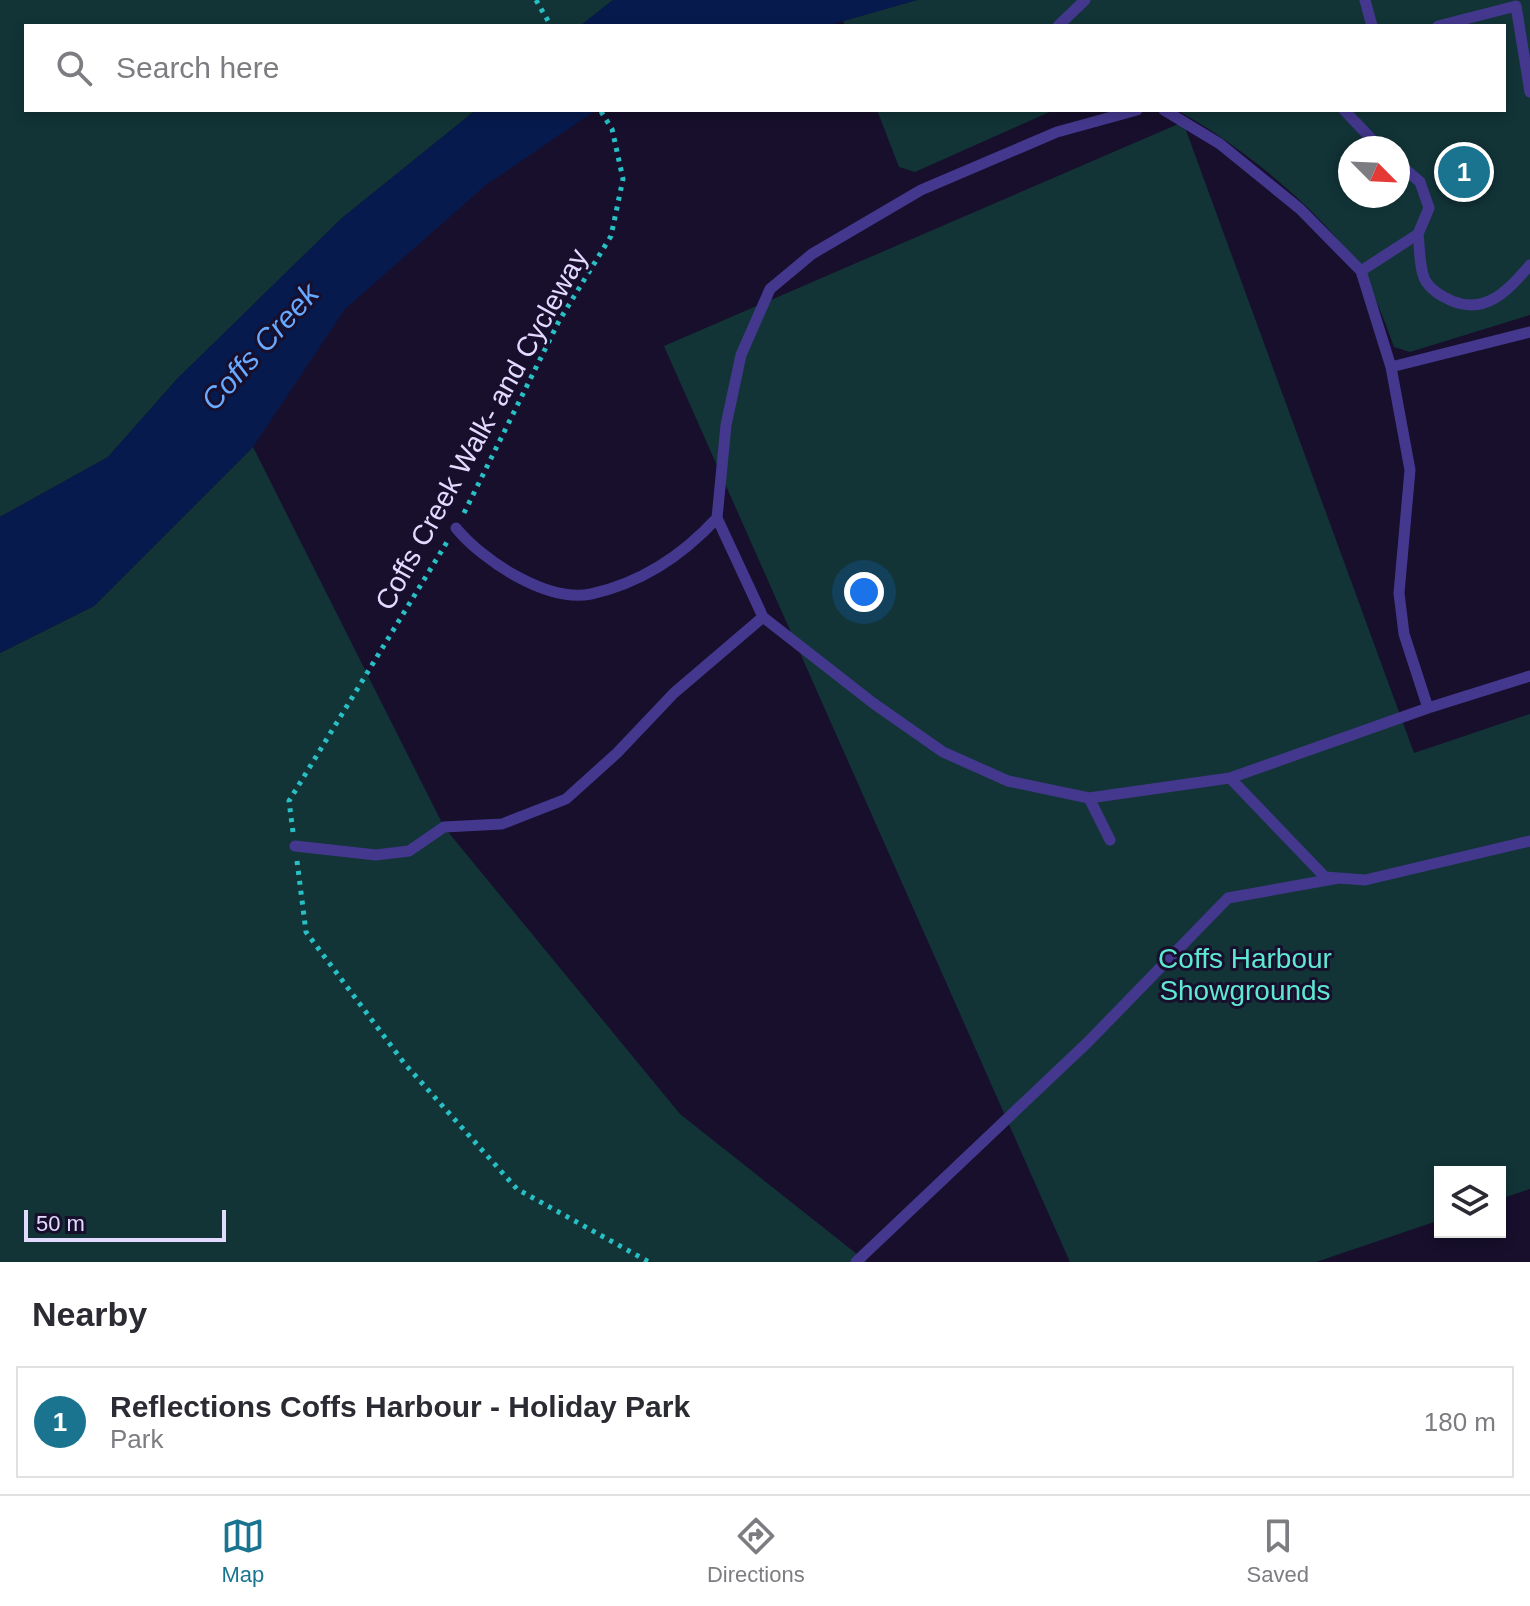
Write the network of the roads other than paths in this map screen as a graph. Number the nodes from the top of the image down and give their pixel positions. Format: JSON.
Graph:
{"nodes":[{"id":1,"x":1085,"y":0,"type":"edge"},
{"id":2,"x":1365,"y":0,"type":"edge"},
{"id":3,"x":1060,"y":24,"type":"edge"},
{"id":4,"x":1371,"y":24,"type":"edge"},
{"id":5,"x":1446,"y":24,"type":"edge"},
{"id":6,"x":1530,"y":92,"type":"edge"},
{"id":7,"x":1130,"y":112,"type":"edge"},
{"id":8,"x":1167,"y":112,"type":"edge"},
{"id":9,"x":1346,"y":112,"type":"edge"},
{"id":10,"x":1369,"y":136,"type":"edge"},
{"id":11,"x":1410,"y":173,"type":"edge"},
{"id":12,"x":1418,"y":234,"type":"junction"},
{"id":13,"x":1530,"y":265,"type":"edge"},
{"id":14,"x":1361,"y":271,"type":"junction"},
{"id":15,"x":1530,"y":332,"type":"edge"},
{"id":16,"x":1391,"y":367,"type":"junction"},
{"id":17,"x":717,"y":518,"type":"junction"},
{"id":18,"x":456,"y":528,"type":"road end"},
{"id":19,"x":763,"y":617,"type":"junction"},
{"id":20,"x":1530,"y":676,"type":"edge"},
{"id":21,"x":1428,"y":708,"type":"junction"},
{"id":22,"x":1230,"y":778,"type":"junction"},
{"id":23,"x":1089,"y":798,"type":"junction"},
{"id":24,"x":1110,"y":840,"type":"dead end"},
{"id":25,"x":1530,"y":841,"type":"edge"},
{"id":26,"x":295,"y":846,"type":"road end"},
{"id":27,"x":1339,"y":878,"type":"junction"},
{"id":28,"x":856,"y":1262,"type":"edge"}],
"edges":[{"from":1,"to":3,"type":"lane"},
{"from":2,"to":4,"type":"lane"},
{"from":5,"to":6,"type":"lane"},
{"from":7,"to":17,"type":"lane"},
{"from":8,"to":14,"type":"lane"},
{"from":9,"to":10,"type":"lane"},
{"from":11,"to":12,"type":"lane"},
{"from":12,"to":13,"type":"lane"},
{"from":12,"to":14,"type":"lane"},
{"from":14,"to":16,"type":"lane"},
{"from":15,"to":16,"type":"lane"},
{"from":16,"to":21,"type":"lane"},
{"from":17,"to":18,"type":"lane"},
{"from":17,"to":19,"type":"lane"},
{"from":19,"to":23,"type":"lane"},
{"from":19,"to":26,"type":"lane"},
{"from":20,"to":21,"type":"lane"},
{"from":21,"to":22,"type":"lane"},
{"from":22,"to":23,"type":"lane"},
{"from":22,"to":27,"type":"lane"},
{"from":23,"to":24,"type":"lane"},
{"from":25,"to":27,"type":"lane"},
{"from":27,"to":28,"type":"lane"}]}
